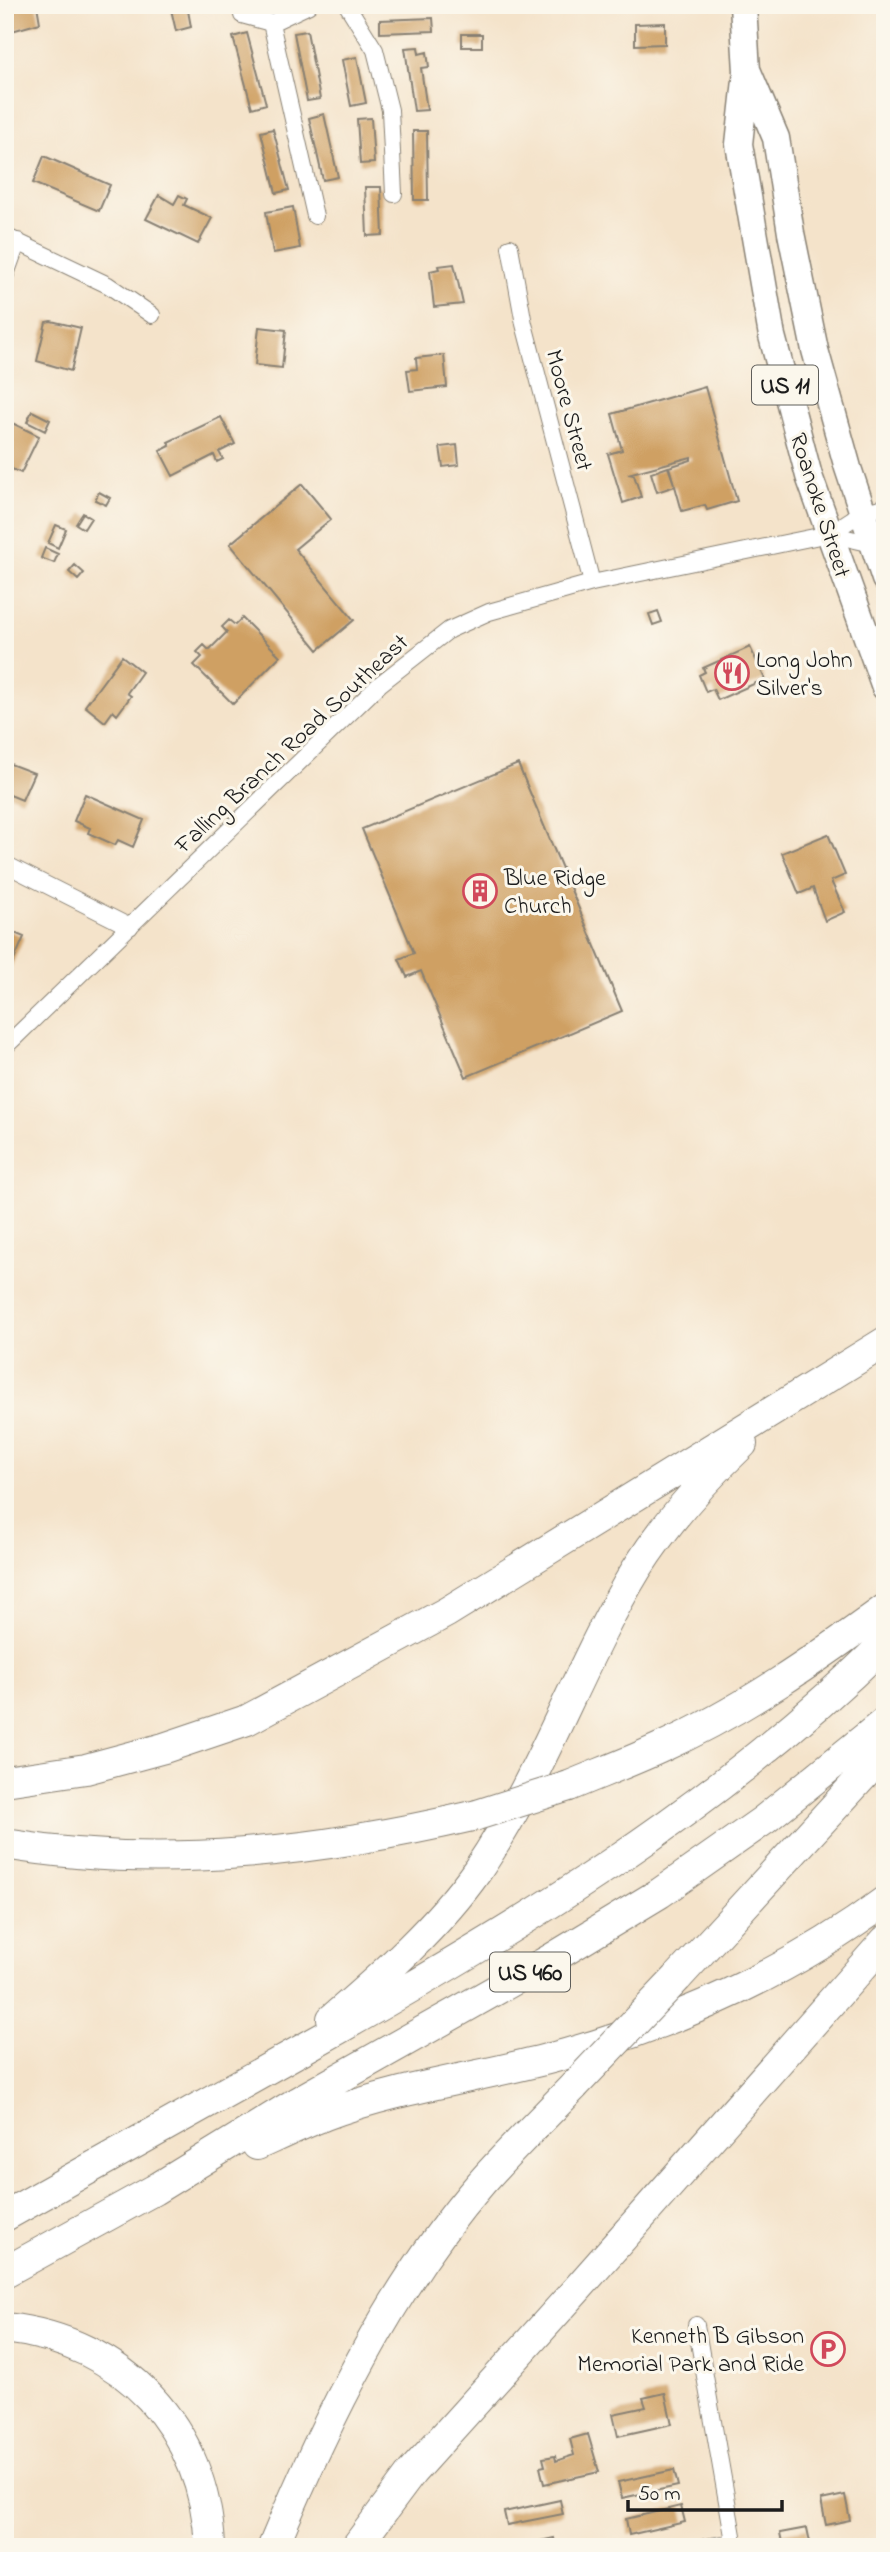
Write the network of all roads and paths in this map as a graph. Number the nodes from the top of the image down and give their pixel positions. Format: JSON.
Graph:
{"nodes":[{"id":1,"x":240,"y":5,"type":"edge"},
{"id":2,"x":309,"y":5,"type":"edge"},
{"id":3,"x":347,"y":5,"type":"edge"},
{"id":4,"x":743,"y":5,"type":"edge"},
{"id":5,"x":271,"y":23,"type":"junction"},
{"id":6,"x":747,"y":71,"type":"junction"},
{"id":7,"x":394,"y":194,"type":"dead end"},
{"id":8,"x":315,"y":216,"type":"dead end"},
{"id":9,"x":12,"y":239,"type":"edge"},
{"id":10,"x":510,"y":247,"type":"dead end"},
{"id":11,"x":5,"y":277,"type":"edge"},
{"id":12,"x":152,"y":315,"type":"dead end"},
{"id":13,"x":874,"y":510,"type":"edge"},
{"id":14,"x":829,"y":534,"type":"junction"},
{"id":15,"x":879,"y":544,"type":"edge"},
{"id":16,"x":885,"y":579,"type":"edge"},
{"id":17,"x":592,"y":583,"type":"junction"},
{"id":18,"x":885,"y":687,"type":"edge"},
{"id":19,"x":5,"y":864,"type":"edge"},
{"id":20,"x":131,"y":927,"type":"junction"},
{"id":21,"x":5,"y":1047,"type":"edge"},
{"id":22,"x":885,"y":1342,"type":"edge"},
{"id":23,"x":788,"y":1400,"type":"junction"},
{"id":24,"x":885,"y":1609,"type":"edge"},
{"id":25,"x":885,"y":1643,"type":"edge"},
{"id":26,"x":885,"y":1722,"type":"edge"},
{"id":27,"x":885,"y":1752,"type":"edge"},
{"id":28,"x":5,"y":1782,"type":"edge"},
{"id":29,"x":5,"y":1844,"type":"edge"},
{"id":30,"x":885,"y":1901,"type":"edge"},
{"id":31,"x":885,"y":1941,"type":"edge"},
{"id":32,"x":283,"y":2060,"type":"junction"},
{"id":33,"x":154,"y":2190,"type":"junction"},
{"id":34,"x":5,"y":2216,"type":"edge"},
{"id":35,"x":5,"y":2272,"type":"edge"},
{"id":36,"x":696,"y":2325,"type":"dead end"},
{"id":37,"x":5,"y":2328,"type":"edge"},
{"id":38,"x":734,"y":2544,"type":"edge"},
{"id":39,"x":210,"y":2547,"type":"edge"},
{"id":40,"x":273,"y":2547,"type":"edge"},
{"id":41,"x":356,"y":2547,"type":"edge"},
{"id":42,"x":705,"y":2547,"type":"edge"}],
"edges":[{"from":1,"to":5,"type":"street"},
{"from":2,"to":5,"type":"street"},
{"from":3,"to":7,"type":"street"},
{"from":4,"to":6,"type":"main road","name":"Roanoke Street","number":"US 11"},
{"from":5,"to":8,"type":"street"},
{"from":6,"to":13,"type":"main road","name":"Roanoke Street","number":"US 11"},
{"from":6,"to":14,"type":"main road","name":"Roanoke Street","number":"US 11"},
{"from":9,"to":11,"type":"street"},
{"from":9,"to":12,"type":"street"},
{"from":10,"to":17,"type":"street","name":"Moore Street"},
{"from":13,"to":14,"type":"street"},
{"from":13,"to":15,"type":"main road","name":"Roanoke Street","number":"US 11"},
{"from":14,"to":15,"type":"street"},
{"from":14,"to":17,"type":"street","name":"Falling Branch Road Southeast"},
{"from":14,"to":18,"type":"main road","name":"Roanoke Street","number":"US 11"},
{"from":15,"to":16,"type":"main road","name":"Roanoke Street","number":"US 11"},
{"from":17,"to":20,"type":"street","name":"Falling Branch Road Southeast"},
{"from":19,"to":20,"type":"street"},
{"from":20,"to":21,"type":"street","name":"Falling Branch Road Southeast"},
{"from":22,"to":23,"type":"highway"},
{"from":23,"to":28,"type":"highway"},
{"from":23,"to":32,"type":"highway"},
{"from":24,"to":29,"type":"highway","bridge":true},
{"from":25,"to":32,"type":"highway","number":"US 460"},
{"from":26,"to":33,"type":"highway","number":"US 460"},
{"from":27,"to":40,"type":"highway","bridge":true},
{"from":30,"to":33,"type":"highway"},
{"from":31,"to":41,"type":"highway"},
{"from":32,"to":34,"type":"highway","number":"US 460"},
{"from":33,"to":35,"type":"highway","number":"US 460"},
{"from":36,"to":38,"type":"street"},
{"from":37,"to":39,"type":"highway"},
{"from":38,"to":42,"type":"street"}]}
